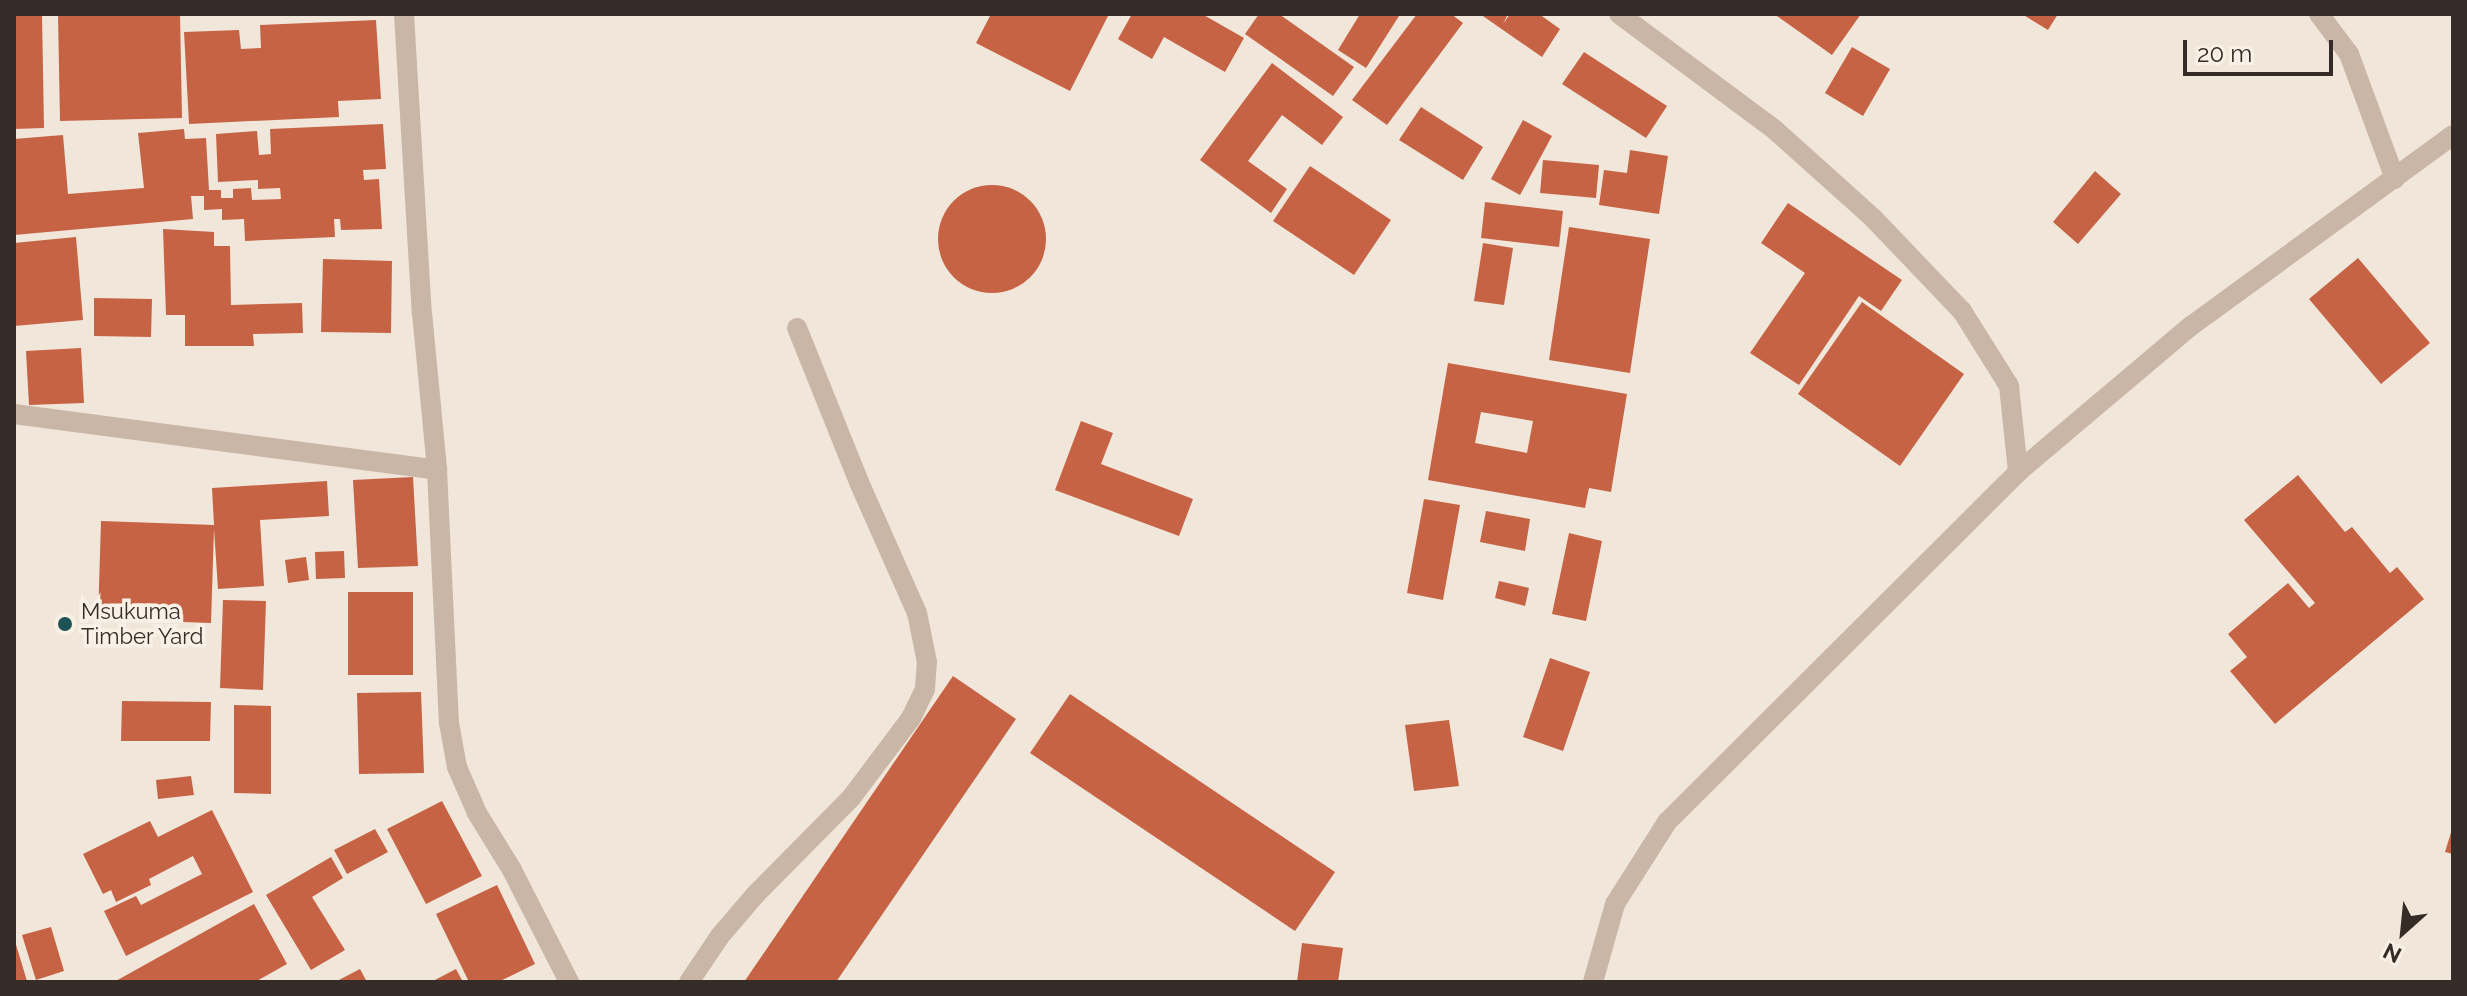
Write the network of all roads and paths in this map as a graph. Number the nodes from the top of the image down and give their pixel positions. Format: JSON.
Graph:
{"nodes":[{"id":1,"x":404,"y":14,"type":"edge"},
{"id":2,"x":1619,"y":14,"type":"edge"},
{"id":3,"x":2319,"y":14,"type":"edge"},
{"id":4,"x":2453,"y":135,"type":"edge"},
{"id":5,"x":2395,"y":179,"type":"junction"},
{"id":6,"x":797,"y":328,"type":"dead end"},
{"id":7,"x":14,"y":414,"type":"edge"},
{"id":8,"x":437,"y":470,"type":"junction"},
{"id":9,"x":2018,"y":472,"type":"junction"},
{"id":10,"x":569,"y":982,"type":"edge"},
{"id":11,"x":689,"y":982,"type":"edge"},
{"id":12,"x":1593,"y":982,"type":"edge"}],
"edges":[{"from":1,"to":8,"type":"street"},
{"from":2,"to":9,"type":"street"},
{"from":3,"to":5,"type":"street"},
{"from":4,"to":5,"type":"street"},
{"from":5,"to":9,"type":"street"},
{"from":6,"to":11,"type":"street"},
{"from":7,"to":8,"type":"street"},
{"from":8,"to":10,"type":"street"},
{"from":9,"to":12,"type":"street"}]}
